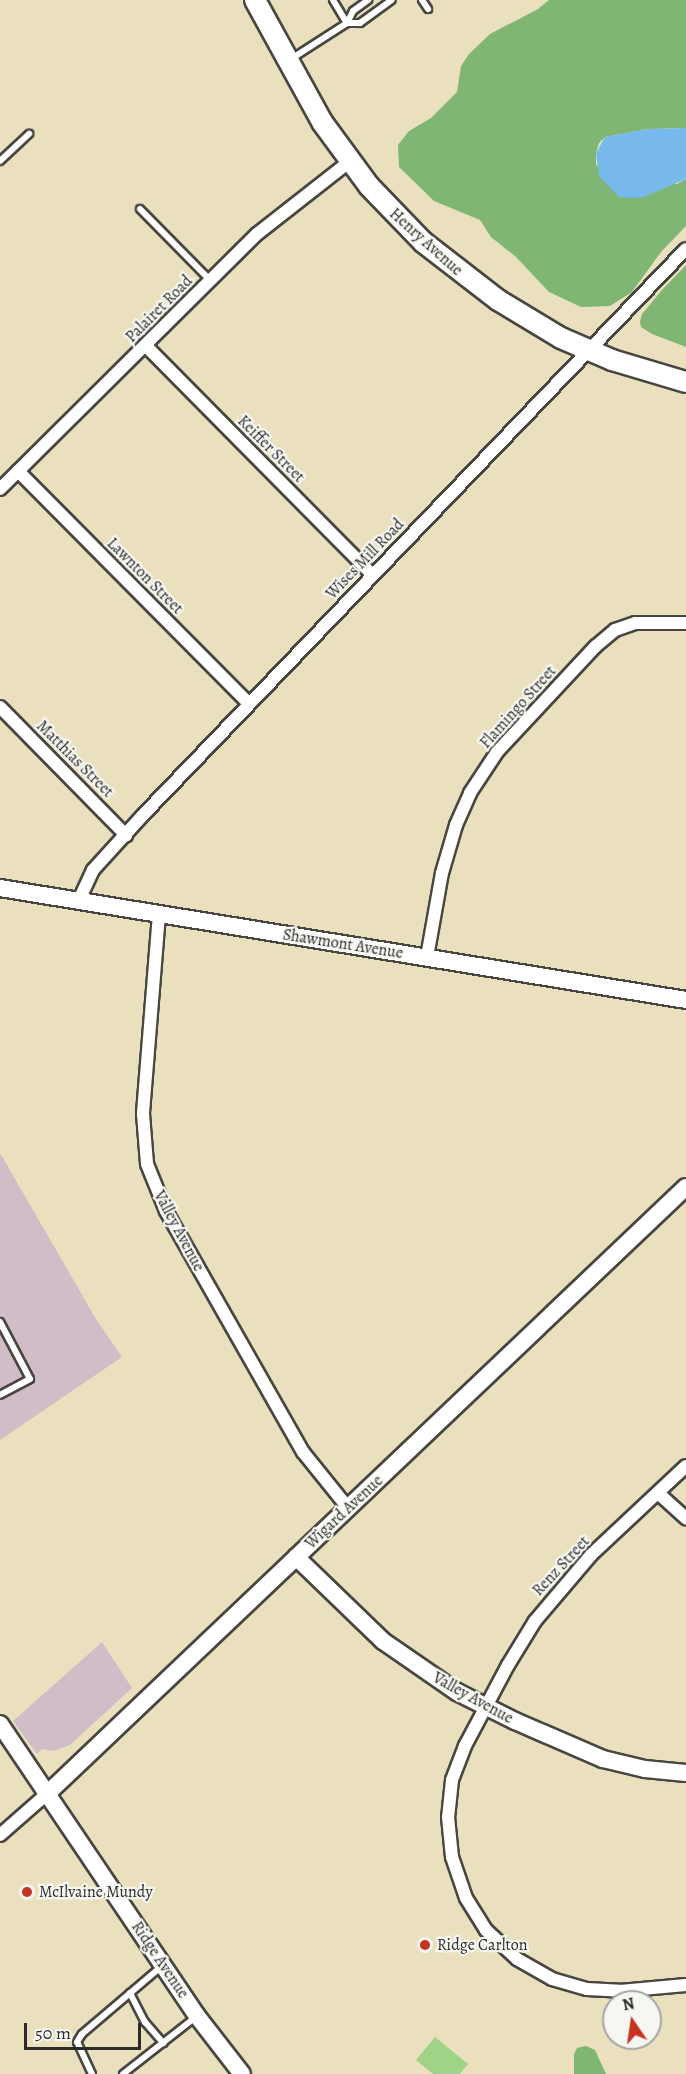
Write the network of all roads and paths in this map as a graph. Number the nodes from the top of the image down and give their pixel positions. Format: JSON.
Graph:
{"nodes":[{"id":1,"x":255,"y":0,"type":"edge"},
{"id":2,"x":333,"y":0,"type":"edge"},
{"id":3,"x":368,"y":0,"type":"edge"},
{"id":4,"x":392,"y":0,"type":"edge"},
{"id":5,"x":422,"y":0,"type":"edge"},
{"id":6,"x":428,"y":9,"type":"dead end"},
{"id":7,"x":347,"y":23,"type":"junction"},
{"id":8,"x":288,"y":61,"type":"junction"},
{"id":9,"x":29,"y":134,"type":"dead end"},
{"id":10,"x":0,"y":161,"type":"edge"},
{"id":11,"x":350,"y":161,"type":"junction"},
{"id":12,"x":140,"y":209,"type":"dead end"},
{"id":13,"x":686,"y":249,"type":"edge"},
{"id":14,"x":211,"y":281,"type":"junction"},
{"id":15,"x":146,"y":346,"type":"junction"},
{"id":16,"x":590,"y":351,"type":"junction"},
{"id":17,"x":686,"y":382,"type":"edge"},
{"id":18,"x":18,"y":471,"type":"junction"},
{"id":19,"x":0,"y":489,"type":"edge"},
{"id":20,"x":373,"y":575,"type":"junction"},
{"id":21,"x":686,"y":623,"type":"edge"},
{"id":22,"x":249,"y":704,"type":"junction"},
{"id":23,"x":0,"y":707,"type":"edge"},
{"id":24,"x":126,"y":835,"type":"junction"},
{"id":25,"x":0,"y":888,"type":"edge"},
{"id":26,"x":79,"y":900,"type":"junction"},
{"id":27,"x":159,"y":914,"type":"junction"},
{"id":28,"x":427,"y":957,"type":"junction"},
{"id":29,"x":686,"y":1000,"type":"edge"},
{"id":30,"x":686,"y":1187,"type":"edge"},
{"id":31,"x":0,"y":1322,"type":"edge"},
{"id":32,"x":0,"y":1395,"type":"edge"},
{"id":33,"x":686,"y":1466,"type":"edge"},
{"id":34,"x":658,"y":1493,"type":"junction"},
{"id":35,"x":348,"y":1508,"type":"junction"},
{"id":36,"x":686,"y":1518,"type":"edge"},
{"id":37,"x":296,"y":1557,"type":"junction"},
{"id":38,"x":485,"y":1707,"type":"junction"},
{"id":39,"x":0,"y":1724,"type":"edge"},
{"id":40,"x":686,"y":1773,"type":"edge"},
{"id":41,"x":48,"y":1793,"type":"junction"},
{"id":42,"x":0,"y":1835,"type":"edge"},
{"id":43,"x":163,"y":1965,"type":"junction"},
{"id":44,"x":686,"y":1985,"type":"edge"},
{"id":45,"x":130,"y":1993,"type":"junction"},
{"id":46,"x":197,"y":2016,"type":"junction"},
{"id":47,"x":163,"y":2043,"type":"junction"},
{"id":48,"x":92,"y":2074,"type":"edge"},
{"id":49,"x":123,"y":2074,"type":"edge"},
{"id":50,"x":242,"y":2074,"type":"edge"}],
"edges":[{"from":1,"to":8,"type":"main road","name":"Henry Avenue"},
{"from":2,"to":7,"type":"lane"},
{"from":3,"to":7,"type":"lane"},
{"from":4,"to":7,"type":"lane"},
{"from":5,"to":6,"type":"lane"},
{"from":7,"to":8,"type":"lane"},
{"from":8,"to":11,"type":"main road","name":"Henry Avenue"},
{"from":9,"to":10,"type":"lane"},
{"from":11,"to":14,"type":"street","name":"Palairet Road"},
{"from":11,"to":16,"type":"main road","name":"Henry Avenue"},
{"from":12,"to":14,"type":"lane"},
{"from":13,"to":16,"type":"street","name":"Wises Mill Road"},
{"from":14,"to":15,"type":"street","name":"Palairet Road"},
{"from":15,"to":18,"type":"street","name":"Palairet Road"},
{"from":15,"to":20,"type":"street","name":"Keiffer Street"},
{"from":16,"to":17,"type":"main road","name":"Henry Avenue"},
{"from":16,"to":20,"type":"street","name":"Wises Mill Road"},
{"from":18,"to":19,"type":"street","name":"Palairet Road"},
{"from":18,"to":22,"type":"street","name":"Lawnton Street"},
{"from":20,"to":22,"type":"street","name":"Wises Mill Road"},
{"from":21,"to":28,"type":"street","name":"Flamingo Street"},
{"from":22,"to":24,"type":"street","name":"Wises Mill Road"},
{"from":23,"to":24,"type":"street","name":"Matthias Street"},
{"from":24,"to":26,"type":"street","name":"Wises Mill Road"},
{"from":25,"to":26,"type":"street","name":"Shawmont Avenue"},
{"from":26,"to":27,"type":"street","name":"Shawmont Avenue"},
{"from":27,"to":28,"type":"street","name":"Shawmont Avenue"},
{"from":27,"to":35,"type":"street","name":"Valley Avenue"},
{"from":28,"to":29,"type":"street","name":"Shawmont Avenue"},
{"from":30,"to":35,"type":"street","name":"Wigard Avenue"},
{"from":31,"to":32,"type":"lane"},
{"from":33,"to":34,"type":"street","name":"Renz Street"},
{"from":34,"to":36,"type":"street"},
{"from":34,"to":38,"type":"street","name":"Renz Street"},
{"from":35,"to":37,"type":"street","name":"Wigard Avenue"},
{"from":37,"to":38,"type":"street","name":"Valley Avenue"},
{"from":37,"to":41,"type":"street","name":"Wigard Avenue"},
{"from":38,"to":40,"type":"street","name":"Valley Avenue"},
{"from":38,"to":44,"type":"street","name":"Renz Street"},
{"from":39,"to":41,"type":"street","name":"Ridge Avenue"},
{"from":41,"to":42,"type":"street","name":"Wigard Avenue"},
{"from":41,"to":43,"type":"street","name":"Ridge Avenue"},
{"from":43,"to":45,"type":"lane"},
{"from":43,"to":46,"type":"street","name":"Ridge Avenue"},
{"from":45,"to":47,"type":"lane"},
{"from":45,"to":48,"type":"lane"},
{"from":46,"to":47,"type":"lane"},
{"from":46,"to":50,"type":"street","name":"Ridge Avenue"},
{"from":47,"to":49,"type":"lane"}]}
